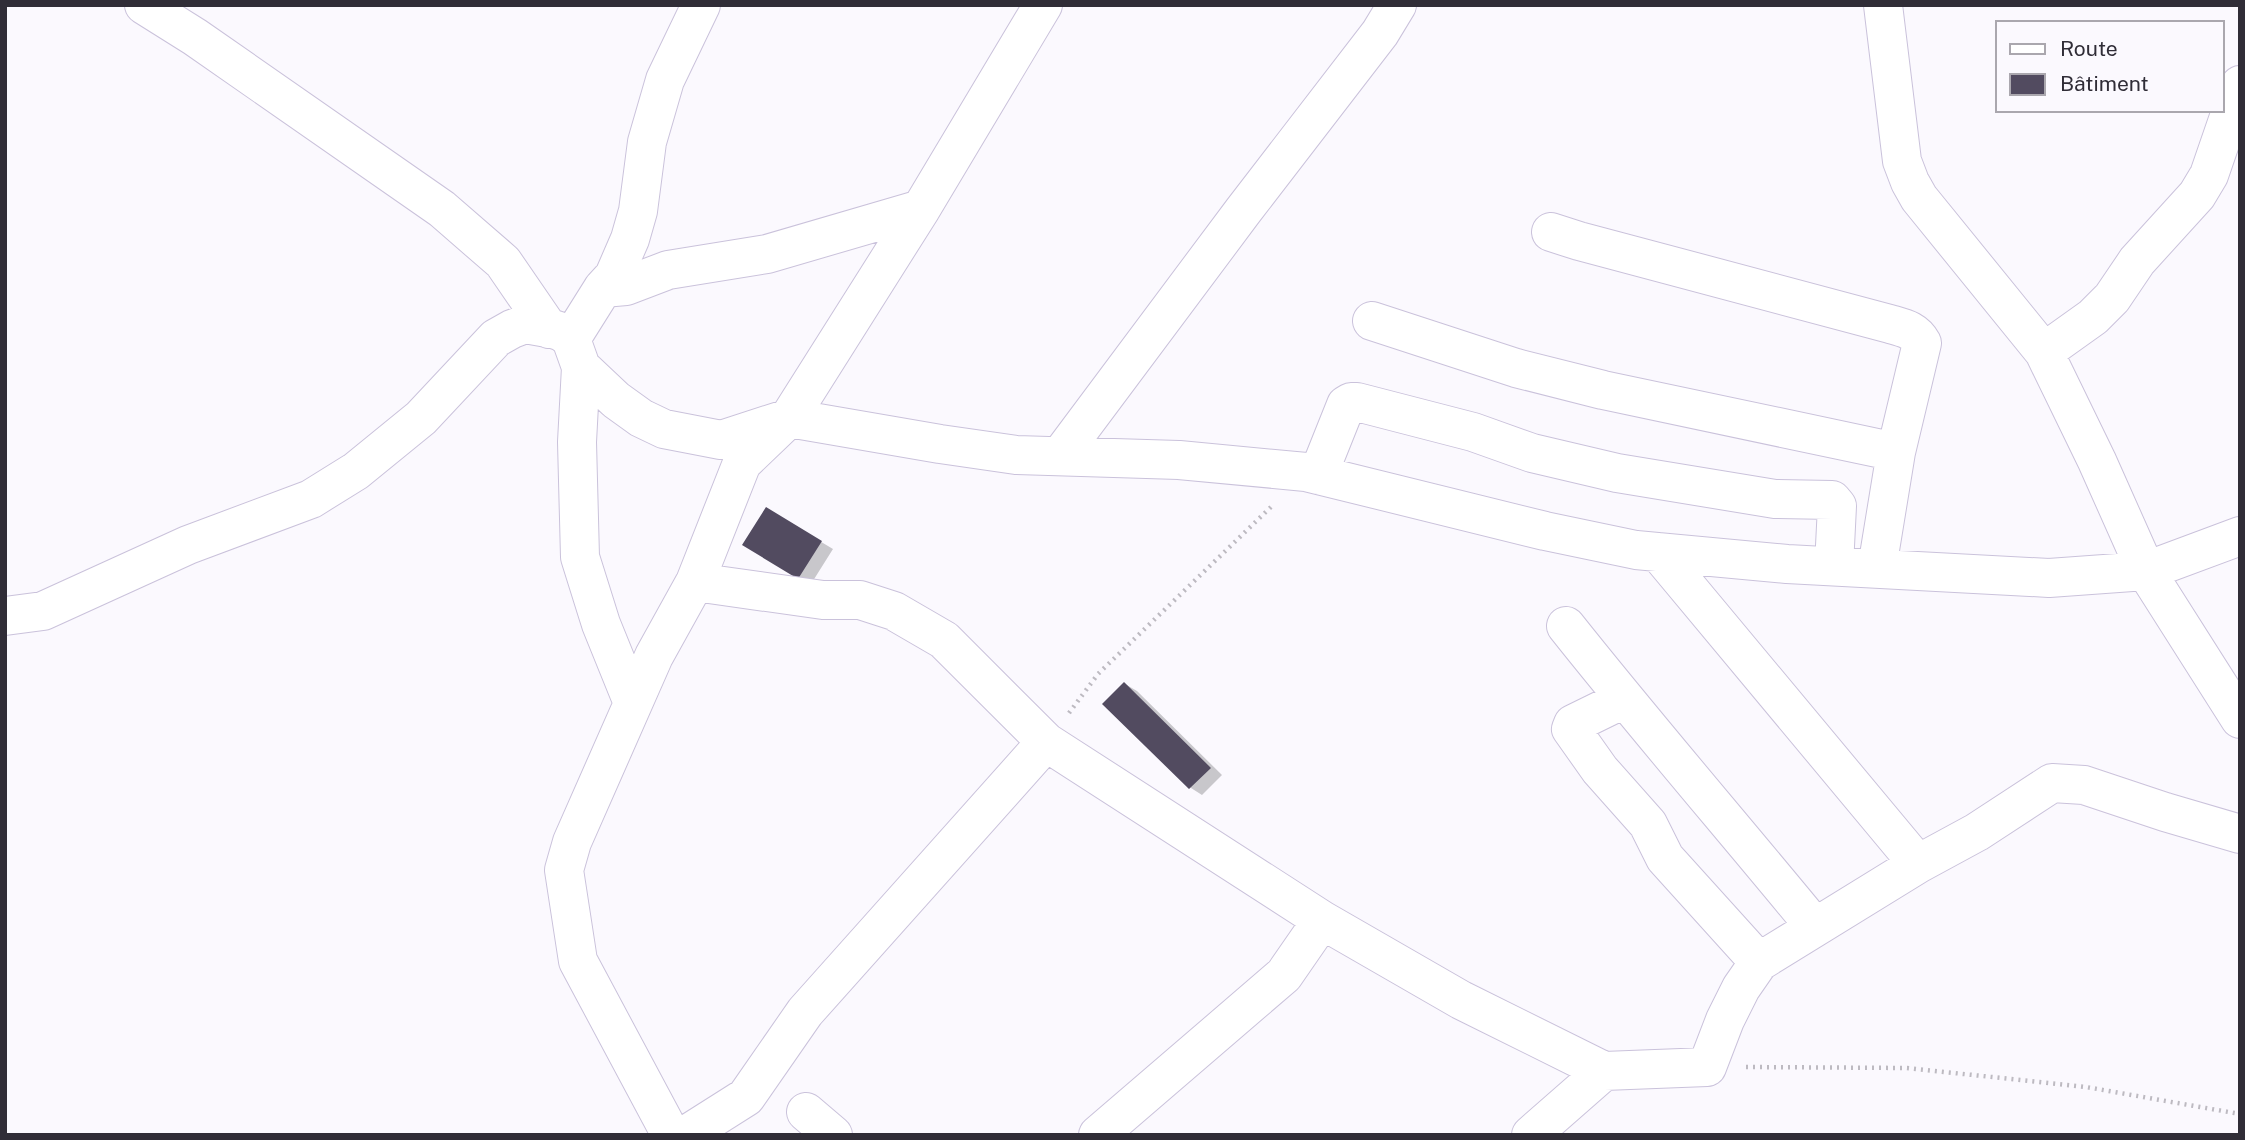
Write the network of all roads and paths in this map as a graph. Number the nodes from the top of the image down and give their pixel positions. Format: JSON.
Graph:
{"nodes":[{"id":1,"x":144,"y":5,"type":"edge"},
{"id":2,"x":701,"y":5,"type":"edge"},
{"id":3,"x":1043,"y":5,"type":"edge"},
{"id":4,"x":1397,"y":5,"type":"edge"},
{"id":5,"x":1883,"y":5,"type":"edge"},
{"id":6,"x":2240,"y":85,"type":"edge"},
{"id":7,"x":922,"y":209,"type":"junction"},
{"id":8,"x":1551,"y":232,"type":"dead end"},
{"id":9,"x":603,"y":288,"type":"junction"},
{"id":10,"x":1372,"y":321,"type":"dead end"},
{"id":11,"x":567,"y":345,"type":"junction"},
{"id":12,"x":2044,"y":352,"type":"junction"},
{"id":13,"x":789,"y":418,"type":"junction"},
{"id":14,"x":1896,"y":452,"type":"junction"},
{"id":15,"x":1060,"y":456,"type":"junction"},
{"id":16,"x":1312,"y":474,"type":"junction"},
{"id":17,"x":2240,"y":536,"type":"edge"},
{"id":18,"x":1657,"y":551,"type":"junction"},
{"id":19,"x":1834,"y":566,"type":"junction"},
{"id":20,"x":1877,"y":568,"type":"junction"},
{"id":21,"x":2146,"y":571,"type":"junction"},
{"id":22,"x":695,"y":582,"type":"junction"},
{"id":23,"x":43,"y":611,"type":"junction"},
{"id":24,"x":5,"y":615,"type":"edge"},
{"id":25,"x":1566,"y":626,"type":"dead end"},
{"id":26,"x":5,"y":641,"type":"edge"},
{"id":27,"x":1624,"y":699,"type":"junction"},
{"id":28,"x":633,"y":703,"type":"junction"},
{"id":29,"x":2240,"y":719,"type":"edge"},
{"id":30,"x":1046,"y":742,"type":"junction"},
{"id":31,"x":2240,"y":834,"type":"edge"},
{"id":32,"x":1918,"y":864,"type":"junction"},
{"id":33,"x":1322,"y":920,"type":"junction"},
{"id":34,"x":1815,"y":927,"type":"junction"},
{"id":35,"x":1759,"y":962,"type":"junction"},
{"id":36,"x":1707,"y":1067,"type":"junction"},
{"id":37,"x":1604,"y":1071,"type":"junction"},
{"id":38,"x":2240,"y":1114,"type":"edge"},
{"id":39,"x":1104,"y":1133,"type":"edge"},
{"id":40,"x":671,"y":1135,"type":"edge"},
{"id":41,"x":686,"y":1135,"type":"edge"},
{"id":42,"x":1531,"y":1135,"type":"edge"}],
"edges":[{"from":1,"to":11,"type":"street"},
{"from":2,"to":9,"type":"street"},
{"from":3,"to":7,"type":"street"},
{"from":4,"to":15,"type":"street"},
{"from":5,"to":12,"type":"street"},
{"from":6,"to":12,"type":"street"},
{"from":7,"to":9,"type":"street"},
{"from":7,"to":13,"type":"street"},
{"from":8,"to":14,"type":"street"},
{"from":9,"to":11,"type":"street"},
{"from":10,"to":14,"type":"street"},
{"from":11,"to":13,"type":"street"},
{"from":11,"to":23,"type":"street"},
{"from":11,"to":28,"type":"street"},
{"from":12,"to":21,"type":"street"},
{"from":13,"to":15,"type":"street"},
{"from":13,"to":22,"type":"street"},
{"from":14,"to":20,"type":"street"},
{"from":15,"to":16,"type":"street"},
{"from":16,"to":18,"type":"street"},
{"from":16,"to":19,"type":"street"},
{"from":16,"to":30,"type":"path"},
{"from":17,"to":21,"type":"street"},
{"from":18,"to":19,"type":"street"},
{"from":18,"to":32,"type":"street"},
{"from":19,"to":20,"type":"street"},
{"from":20,"to":21,"type":"street"},
{"from":21,"to":29,"type":"street"},
{"from":22,"to":28,"type":"street"},
{"from":22,"to":30,"type":"street"},
{"from":23,"to":24,"type":"street"},
{"from":23,"to":26,"type":"street"},
{"from":25,"to":27,"type":"street"},
{"from":27,"to":34,"type":"street"},
{"from":27,"to":35,"type":"street"},
{"from":28,"to":40,"type":"street"},
{"from":30,"to":33,"type":"street"},
{"from":30,"to":41,"type":"street"},
{"from":31,"to":32,"type":"street"},
{"from":32,"to":34,"type":"street"},
{"from":33,"to":37,"type":"street"},
{"from":33,"to":39,"type":"street"},
{"from":34,"to":35,"type":"street"},
{"from":35,"to":36,"type":"street"},
{"from":36,"to":37,"type":"street"},
{"from":36,"to":38,"type":"path"},
{"from":37,"to":42,"type":"street"}]}
